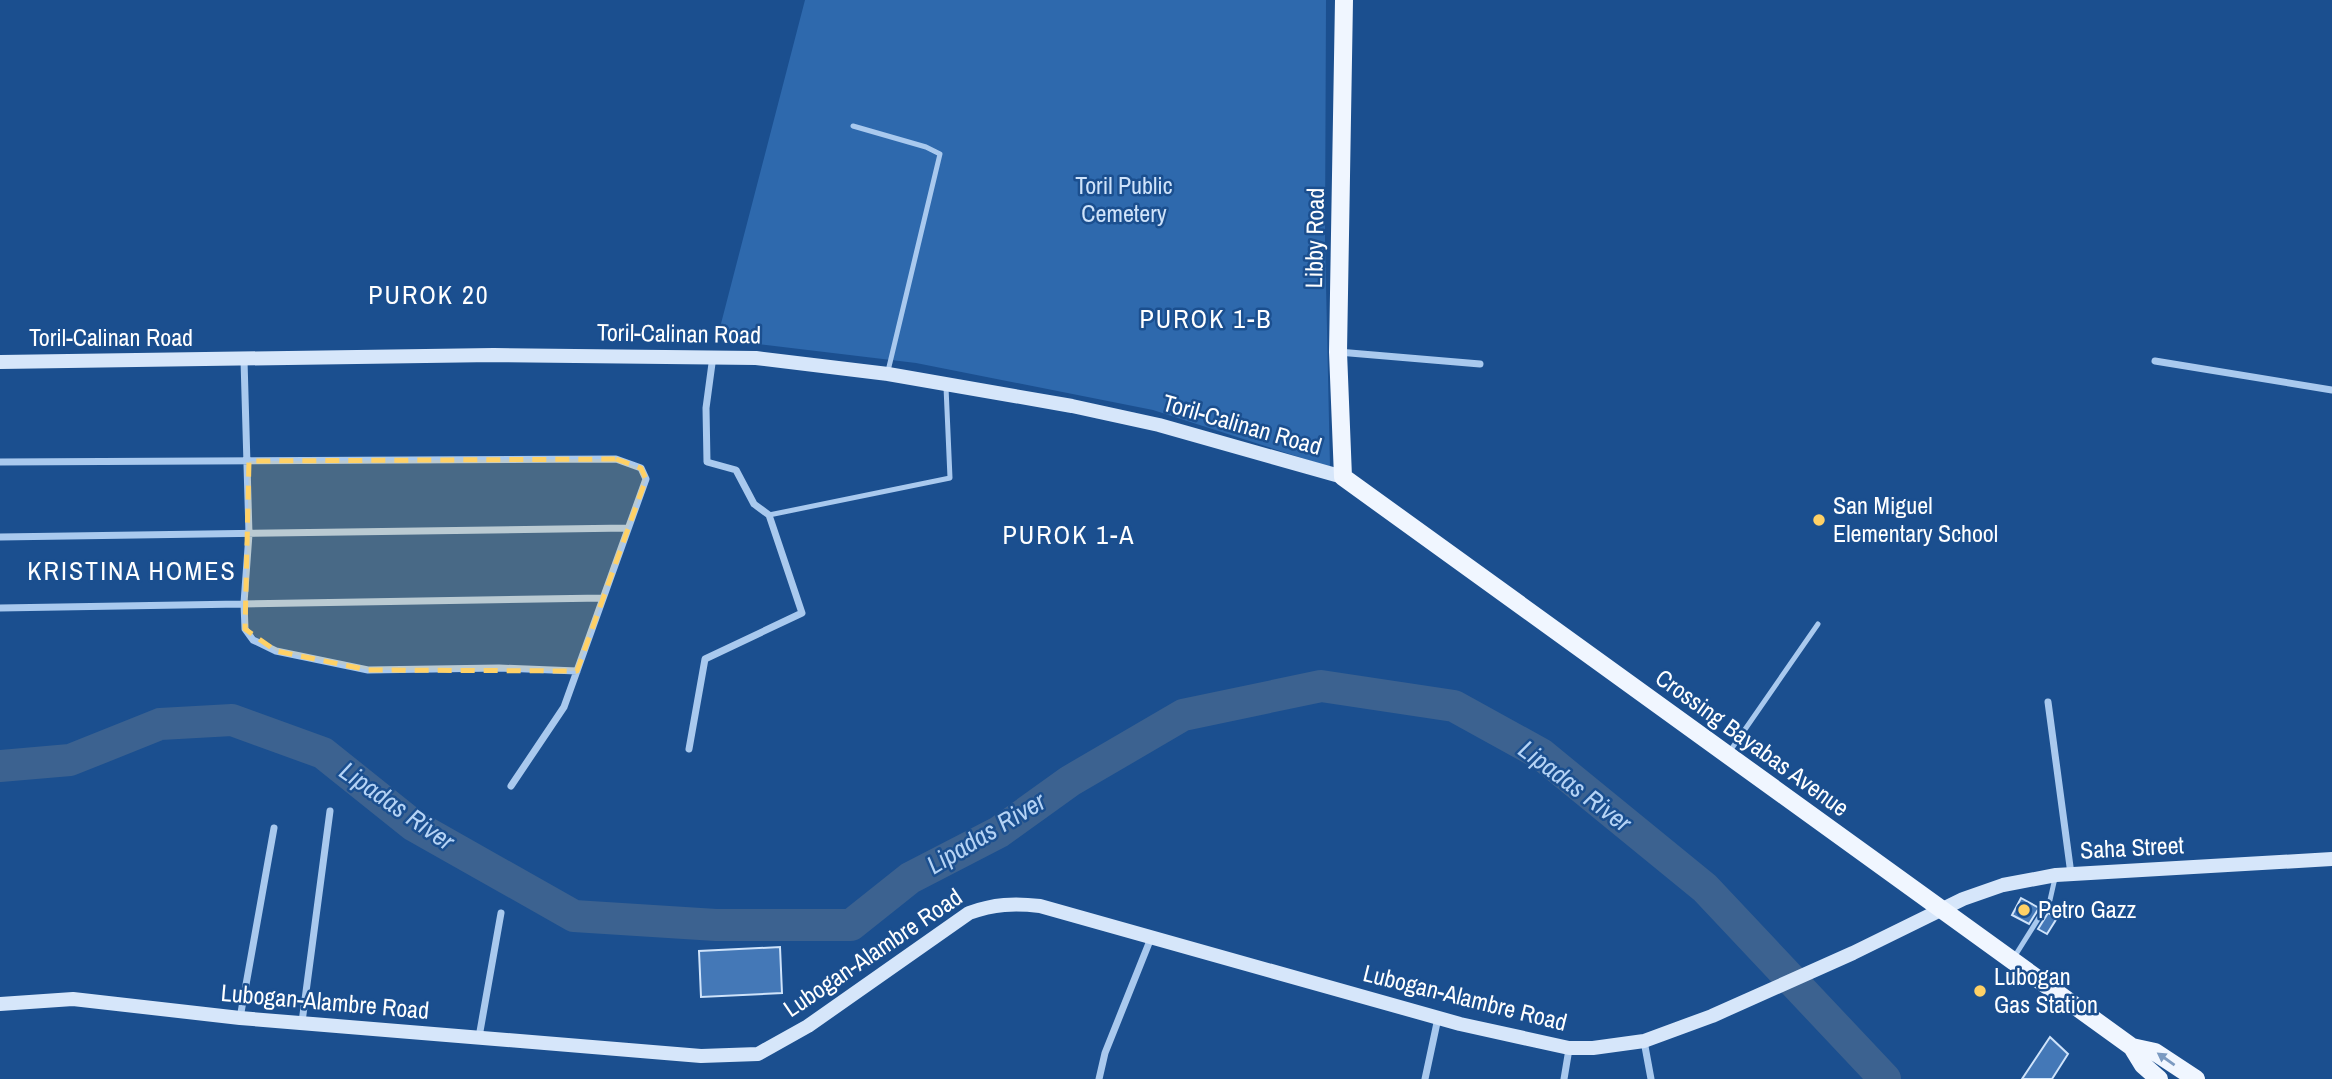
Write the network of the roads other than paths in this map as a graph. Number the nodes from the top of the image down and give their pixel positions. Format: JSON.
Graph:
{"nodes":[{"id":1,"x":1344,"y":0,"type":"edge"},
{"id":2,"x":853,"y":126,"type":"dead end"},
{"id":3,"x":1338,"y":352,"type":"junction"},
{"id":4,"x":713,"y":355,"type":"junction"},
{"id":5,"x":244,"y":360,"type":"junction"},
{"id":6,"x":2155,"y":361,"type":"dead end"},
{"id":7,"x":0,"y":362,"type":"edge"},
{"id":8,"x":1480,"y":364,"type":"dead end"},
{"id":9,"x":888,"y":374,"type":"junction"},
{"id":10,"x":946,"y":384,"type":"junction"},
{"id":11,"x":2332,"y":390,"type":"edge"},
{"id":12,"x":249,"y":461,"type":"junction"},
{"id":13,"x":0,"y":462,"type":"edge"},
{"id":14,"x":1343,"y":477,"type":"junction"},
{"id":15,"x":769,"y":515,"type":"junction"},
{"id":16,"x":628,"y":528,"type":"junction"},
{"id":17,"x":249,"y":534,"type":"junction"},
{"id":18,"x":0,"y":537,"type":"edge"},
{"id":19,"x":603,"y":598,"type":"junction"},
{"id":20,"x":244,"y":603,"type":"junction"},
{"id":21,"x":0,"y":608,"type":"edge"},
{"id":22,"x":1818,"y":624,"type":"dead end"},
{"id":23,"x":577,"y":671,"type":"junction"},
{"id":24,"x":2048,"y":702,"type":"dead end"},
{"id":25,"x":690,"y":749,"type":"dead end"},
{"id":26,"x":1727,"y":755,"type":"junction"},
{"id":27,"x":511,"y":786,"type":"dead end"},
{"id":28,"x":330,"y":811,"type":"dead end"},
{"id":29,"x":274,"y":828,"type":"dead end"},
{"id":30,"x":2332,"y":859,"type":"edge"},
{"id":31,"x":2071,"y":874,"type":"junction"},
{"id":32,"x":2056,"y":875,"type":"junction"},
{"id":33,"x":1941,"y":910,"type":"junction"},
{"id":34,"x":501,"y":913,"type":"dead end"},
{"id":35,"x":1151,"y":938,"type":"junction"},
{"id":36,"x":2012,"y":960,"type":"junction"},
{"id":37,"x":0,"y":1004,"type":"edge"},
{"id":38,"x":240,"y":1018,"type":"junction"},
{"id":39,"x":1438,"y":1018,"type":"junction"},
{"id":40,"x":302,"y":1022,"type":"junction"},
{"id":41,"x":479,"y":1037,"type":"junction"},
{"id":42,"x":1644,"y":1041,"type":"junction"},
{"id":43,"x":2132,"y":1047,"type":"junction"},
{"id":44,"x":1569,"y":1048,"type":"junction"},
{"id":45,"x":1099,"y":1079,"type":"edge"},
{"id":46,"x":1425,"y":1079,"type":"edge"},
{"id":47,"x":1564,"y":1079,"type":"edge"},
{"id":48,"x":1651,"y":1079,"type":"edge"},
{"id":49,"x":2159,"y":1079,"type":"edge"},
{"id":50,"x":2196,"y":1079,"type":"edge"}],
"edges":[{"from":1,"to":3,"type":"main road","name":"Libby Road"},
{"from":2,"to":9,"type":"lane"},
{"from":3,"to":8,"type":"street"},
{"from":3,"to":14,"type":"main road","name":"Libby Road"},
{"from":4,"to":5,"type":"street","name":"Toril-Calinan Road"},
{"from":4,"to":9,"type":"street","name":"Toril-Calinan Road"},
{"from":4,"to":15,"type":"street"},
{"from":5,"to":7,"type":"street","name":"Toril-Calinan Road"},
{"from":5,"to":12,"type":"street"},
{"from":6,"to":11,"type":"street"},
{"from":9,"to":10,"type":"street","name":"Toril-Calinan Road"},
{"from":10,"to":14,"type":"street","name":"Toril-Calinan Road"},
{"from":10,"to":15,"type":"lane"},
{"from":12,"to":13,"type":"street"},
{"from":12,"to":16,"type":"street"},
{"from":12,"to":17,"type":"street"},
{"from":14,"to":26,"type":"main road","name":"Crossing Bayabas Avenue"},
{"from":15,"to":25,"type":"street"},
{"from":16,"to":17,"type":"street"},
{"from":16,"to":19,"type":"street"},
{"from":17,"to":18,"type":"street"},
{"from":17,"to":20,"type":"street"},
{"from":19,"to":20,"type":"street"},
{"from":19,"to":23,"type":"street"},
{"from":20,"to":21,"type":"street"},
{"from":20,"to":23,"type":"street"},
{"from":22,"to":26,"type":"lane"},
{"from":23,"to":27,"type":"street"},
{"from":24,"to":31,"type":"street"},
{"from":26,"to":33,"type":"main road","name":"Crossing Bayabas Avenue"},
{"from":28,"to":40,"type":"street"},
{"from":29,"to":38,"type":"street"},
{"from":30,"to":31,"type":"street","name":"Saha Street"},
{"from":31,"to":32,"type":"street","name":"Saha Street"},
{"from":32,"to":33,"type":"street","name":"Saha Street"},
{"from":32,"to":36,"type":"lane"},
{"from":33,"to":36,"type":"main road","name":"Crossing Bayabas Avenue"},
{"from":33,"to":42,"type":"street","name":"Lubogan-Alambre Road"},
{"from":34,"to":41,"type":"street"},
{"from":35,"to":39,"type":"street","name":"Lubogan-Alambre Road"},
{"from":35,"to":41,"type":"street","name":"Lubogan-Alambre Road"},
{"from":35,"to":45,"type":"street"},
{"from":36,"to":43,"type":"main road","name":"Crossing Bayabas Avenue"},
{"from":37,"to":38,"type":"street","name":"Lubogan-Alambre Road"},
{"from":38,"to":40,"type":"street","name":"Lubogan-Alambre Road"},
{"from":39,"to":44,"type":"street","name":"Lubogan-Alambre Road"},
{"from":39,"to":46,"type":"street"},
{"from":40,"to":41,"type":"street","name":"Lubogan-Alambre Road"},
{"from":42,"to":44,"type":"street","name":"Lubogan-Alambre Road"},
{"from":42,"to":48,"type":"street"},
{"from":43,"to":49,"type":"main road","name":"Crossing Bayabas Avenue"},
{"from":50,"to":43,"type":"main road","name":"Crossing Bayabas Avenue","one_way":true},
{"from":44,"to":47,"type":"street"}]}
